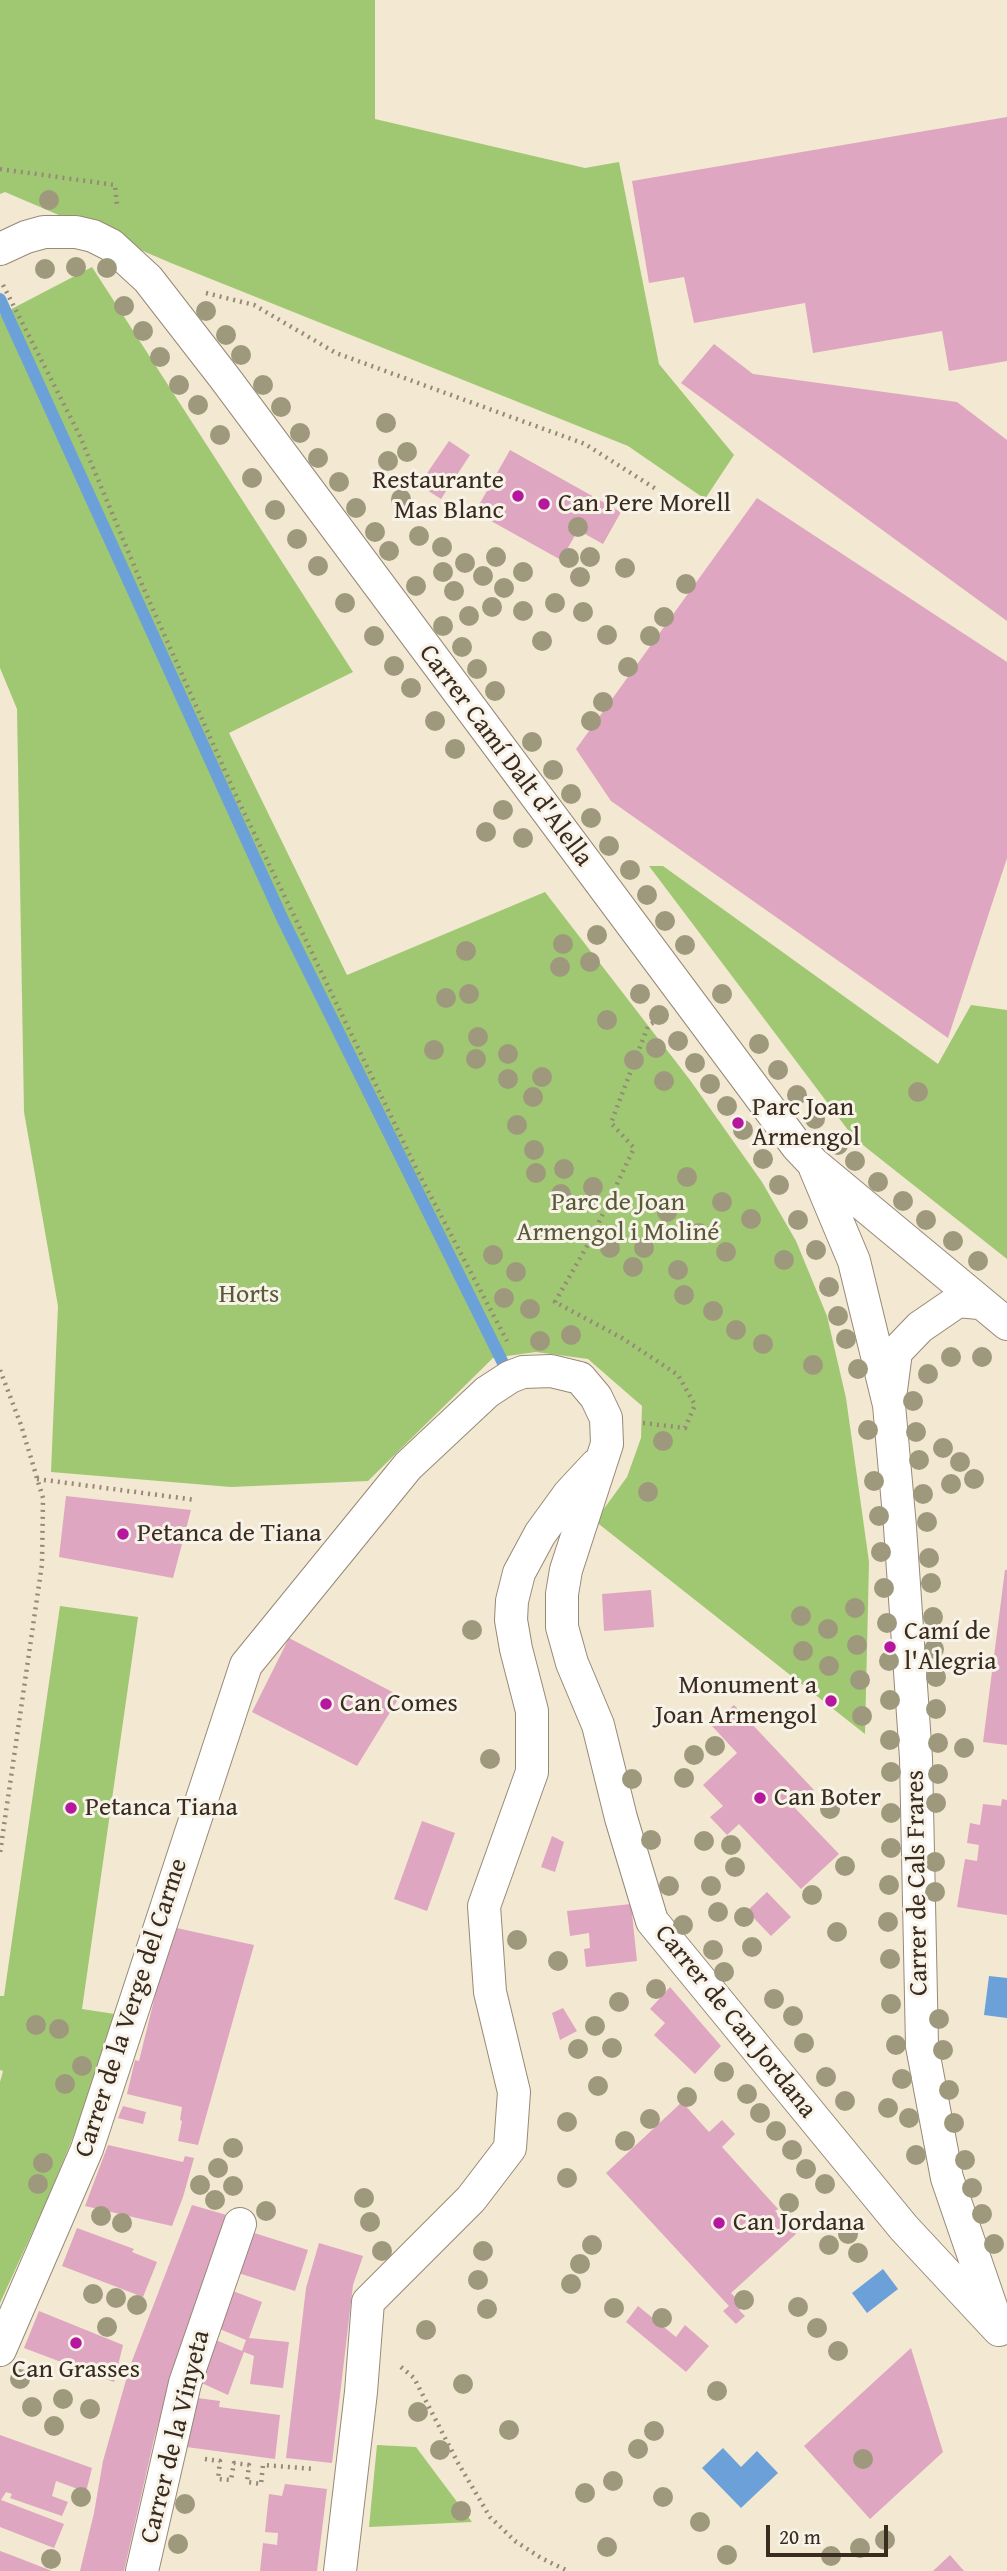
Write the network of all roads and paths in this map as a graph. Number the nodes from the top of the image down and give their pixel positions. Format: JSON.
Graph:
{"nodes":[{"id":1,"x":3,"y":248,"type":"edge"},
{"id":2,"x":148,"y":279,"type":"junction"},
{"id":3,"x":0,"y":282,"type":"edge"},
{"id":4,"x":656,"y":489,"type":"dead end"},
{"id":5,"x":686,"y":999,"type":"junction"},
{"id":6,"x":813,"y":1163,"type":"junction"},
{"id":7,"x":979,"y":1303,"type":"junction"},
{"id":8,"x":1007,"y":1324,"type":"edge"},
{"id":9,"x":0,"y":1370,"type":"edge"},
{"id":10,"x":523,"y":1372,"type":"junction"},
{"id":11,"x":889,"y":1405,"type":"junction"},
{"id":12,"x":685,"y":1428,"type":"dead end"},
{"id":13,"x":604,"y":1457,"type":"junction"},
{"id":14,"x":37,"y":1479,"type":"junction"},
{"id":15,"x":196,"y":1500,"type":"dead end"},
{"id":16,"x":0,"y":1853,"type":"edge"},
{"id":17,"x":240,"y":2224,"type":"dead end"},
{"id":18,"x":1003,"y":2340,"type":"edge"},
{"id":19,"x":0,"y":2350,"type":"edge"},
{"id":20,"x":363,"y":2358,"type":"junction"},
{"id":21,"x":204,"y":2468,"type":"dead end"},
{"id":22,"x":352,"y":2472,"type":"junction"},
{"id":23,"x":142,"y":2571,"type":"edge"},
{"id":24,"x":340,"y":2571,"type":"edge"},
{"id":25,"x":568,"y":2571,"type":"edge"}],
"edges":[{"from":1,"to":2,"type":"street","name":"Carrer Camí Dalt d'Alella"},
{"from":2,"to":4,"type":"path"},
{"from":2,"to":5,"type":"street","name":"Carrer Camí Dalt d'Alella"},
{"from":3,"to":10,"type":"path"},
{"from":5,"to":6,"type":"street","name":"Carrer Camí Dalt d'Alella"},
{"from":5,"to":12,"type":"path"},
{"from":6,"to":7,"type":"street","name":"Carrer Camí Dalt d'Alella"},
{"from":6,"to":11,"type":"street","name":"Carrer de Cals Frares"},
{"from":7,"to":8,"type":"street","name":"Carrer Camí Dalt d'Alella"},
{"from":7,"to":11,"type":"street","name":"Carrer de Cals Frares"},
{"from":9,"to":14,"type":"path"},
{"from":10,"to":13,"type":"street"},
{"from":10,"to":19,"type":"street","name":"Carrer de la Verge del Carme"},
{"from":11,"to":18,"type":"street","name":"Carrer de Cals Frares"},
{"from":13,"to":18,"type":"street","name":"Carrer de Can Jordana"},
{"from":13,"to":20,"type":"street"},
{"from":14,"to":15,"type":"path"},
{"from":14,"to":16,"type":"path"},
{"from":17,"to":23,"type":"street","name":"Carrer de la Vinyeta"},
{"from":20,"to":22,"type":"street"},
{"from":20,"to":25,"type":"path"},
{"from":21,"to":22,"type":"path"},
{"from":22,"to":24,"type":"street"}]}
